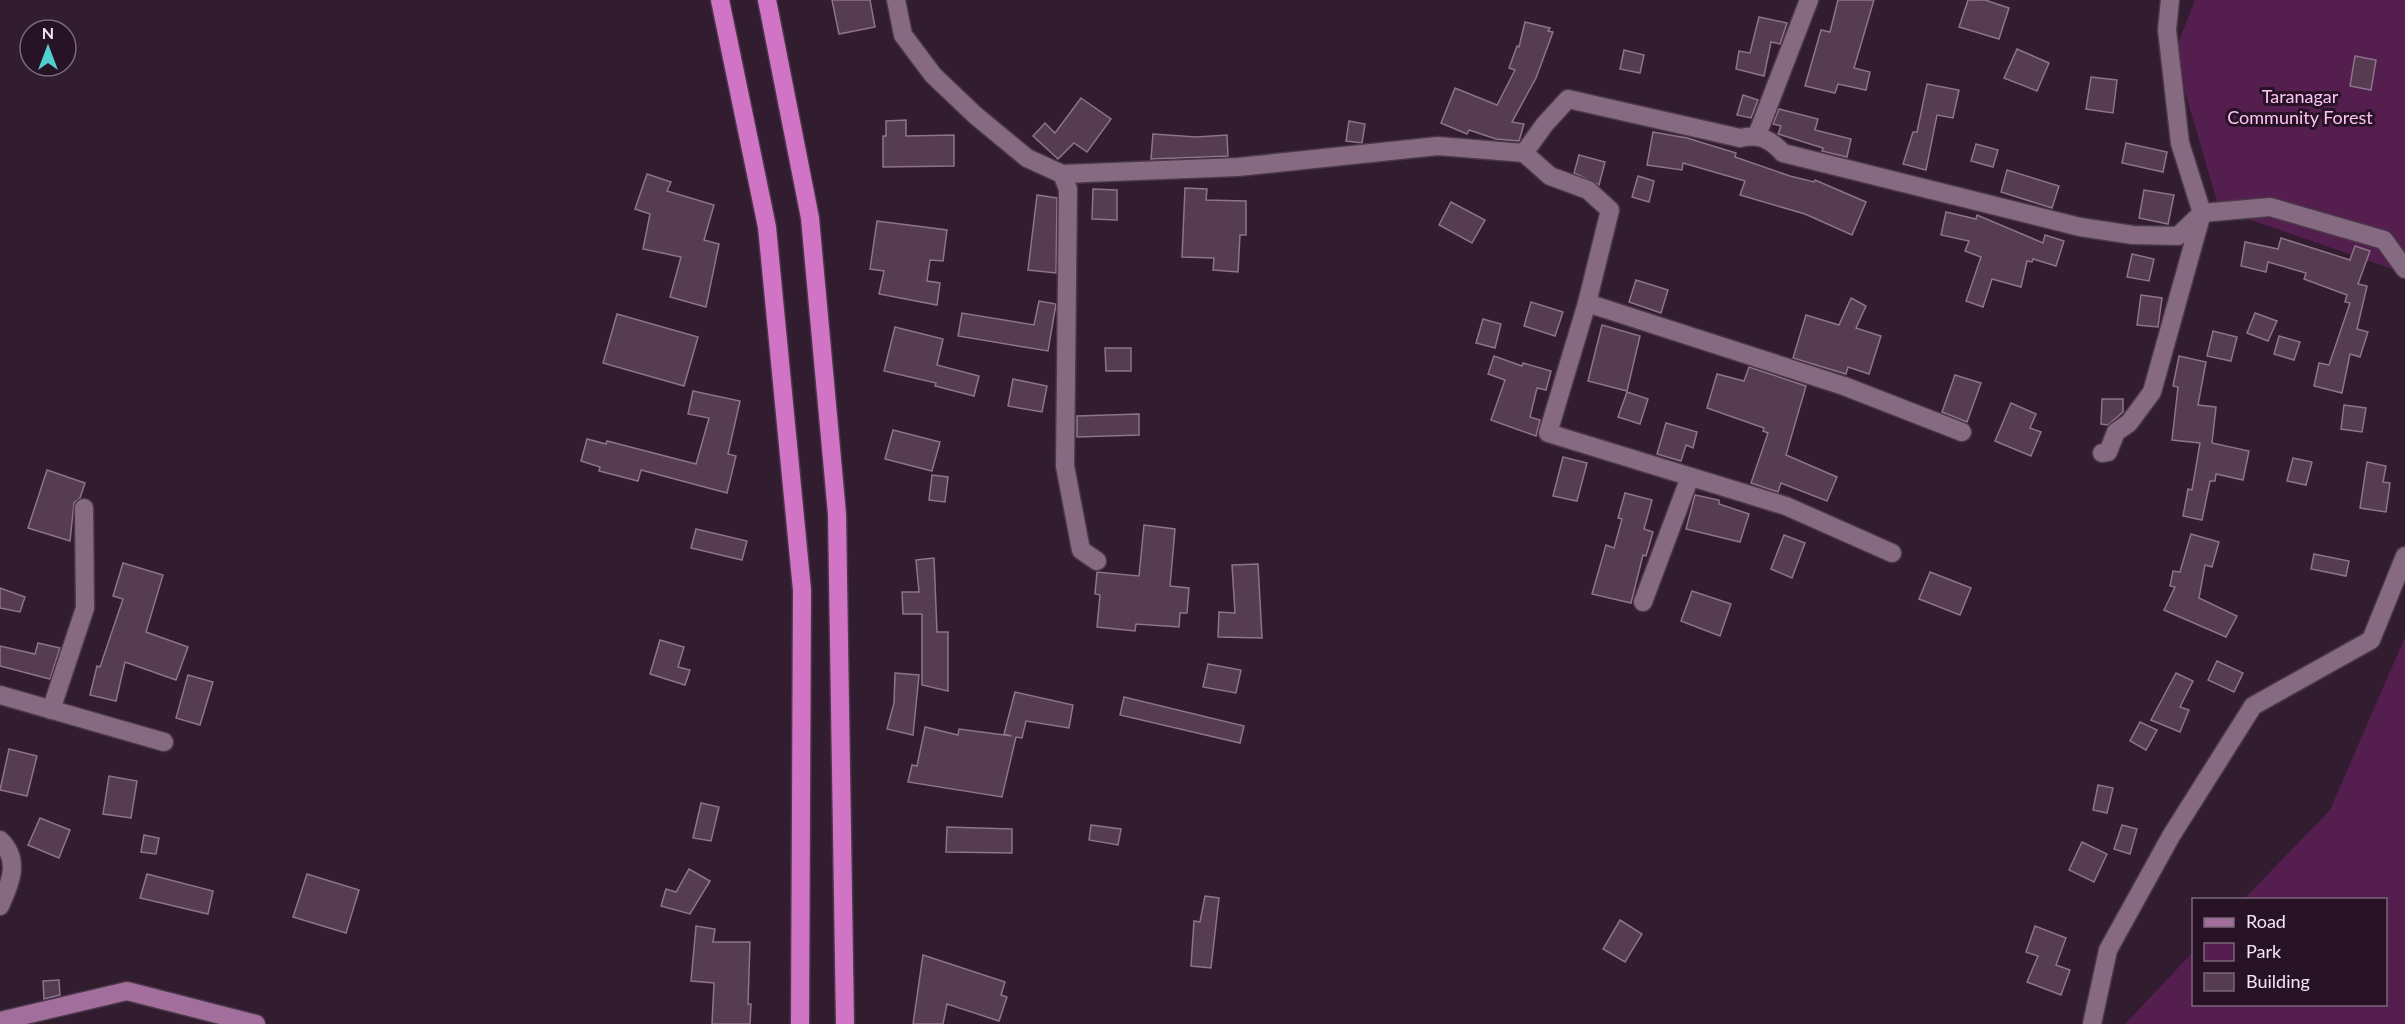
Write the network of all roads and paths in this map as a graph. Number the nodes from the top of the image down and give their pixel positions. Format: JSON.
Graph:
{"nodes":[{"id":1,"x":720,"y":0,"type":"edge"},
{"id":2,"x":767,"y":0,"type":"edge"},
{"id":3,"x":896,"y":0,"type":"edge"},
{"id":4,"x":1809,"y":0,"type":"edge"},
{"id":5,"x":2170,"y":0,"type":"edge"},
{"id":6,"x":1757,"y":135,"type":"junction"},
{"id":7,"x":1524,"y":153,"type":"junction"},
{"id":8,"x":1062,"y":174,"type":"junction"},
{"id":9,"x":2202,"y":213,"type":"junction"},
{"id":10,"x":2405,"y":269,"type":"edge"},
{"id":11,"x":1587,"y":303,"type":"junction"},
{"id":12,"x":1962,"y":432,"type":"dead end"},
{"id":13,"x":2102,"y":453,"type":"dead end"},
{"id":14,"x":1690,"y":477,"type":"junction"},
{"id":15,"x":84,"y":508,"type":"dead end"},
{"id":16,"x":1892,"y":553,"type":"dead end"},
{"id":17,"x":2405,"y":556,"type":"edge"},
{"id":18,"x":1098,"y":561,"type":"dead end"},
{"id":19,"x":1644,"y":603,"type":"dead end"},
{"id":20,"x":0,"y":695,"type":"edge"},
{"id":21,"x":51,"y":710,"type":"junction"},
{"id":22,"x":164,"y":742,"type":"dead end"},
{"id":23,"x":0,"y":840,"type":"edge"},
{"id":24,"x":0,"y":906,"type":"edge"},
{"id":25,"x":0,"y":1021,"type":"edge"},
{"id":26,"x":256,"y":1024,"type":"edge"},
{"id":27,"x":801,"y":1024,"type":"edge"},
{"id":28,"x":845,"y":1024,"type":"edge"},
{"id":29,"x":2092,"y":1024,"type":"edge"}],
"edges":[{"from":1,"to":27,"type":"highway"},
{"from":2,"to":28,"type":"highway"},
{"from":3,"to":8,"type":"street"},
{"from":4,"to":6,"type":"street"},
{"from":5,"to":9,"type":"street"},
{"from":6,"to":7,"type":"street"},
{"from":6,"to":9,"type":"street"},
{"from":7,"to":8,"type":"street"},
{"from":7,"to":11,"type":"street"},
{"from":8,"to":18,"type":"street"},
{"from":9,"to":10,"type":"street"},
{"from":9,"to":13,"type":"street"},
{"from":11,"to":12,"type":"street"},
{"from":11,"to":14,"type":"street"},
{"from":14,"to":16,"type":"street"},
{"from":14,"to":19,"type":"street"},
{"from":15,"to":21,"type":"street"},
{"from":17,"to":29,"type":"street"},
{"from":20,"to":21,"type":"street"},
{"from":21,"to":22,"type":"street"},
{"from":23,"to":24,"type":"street"},
{"from":25,"to":26,"type":"main road"}]}
